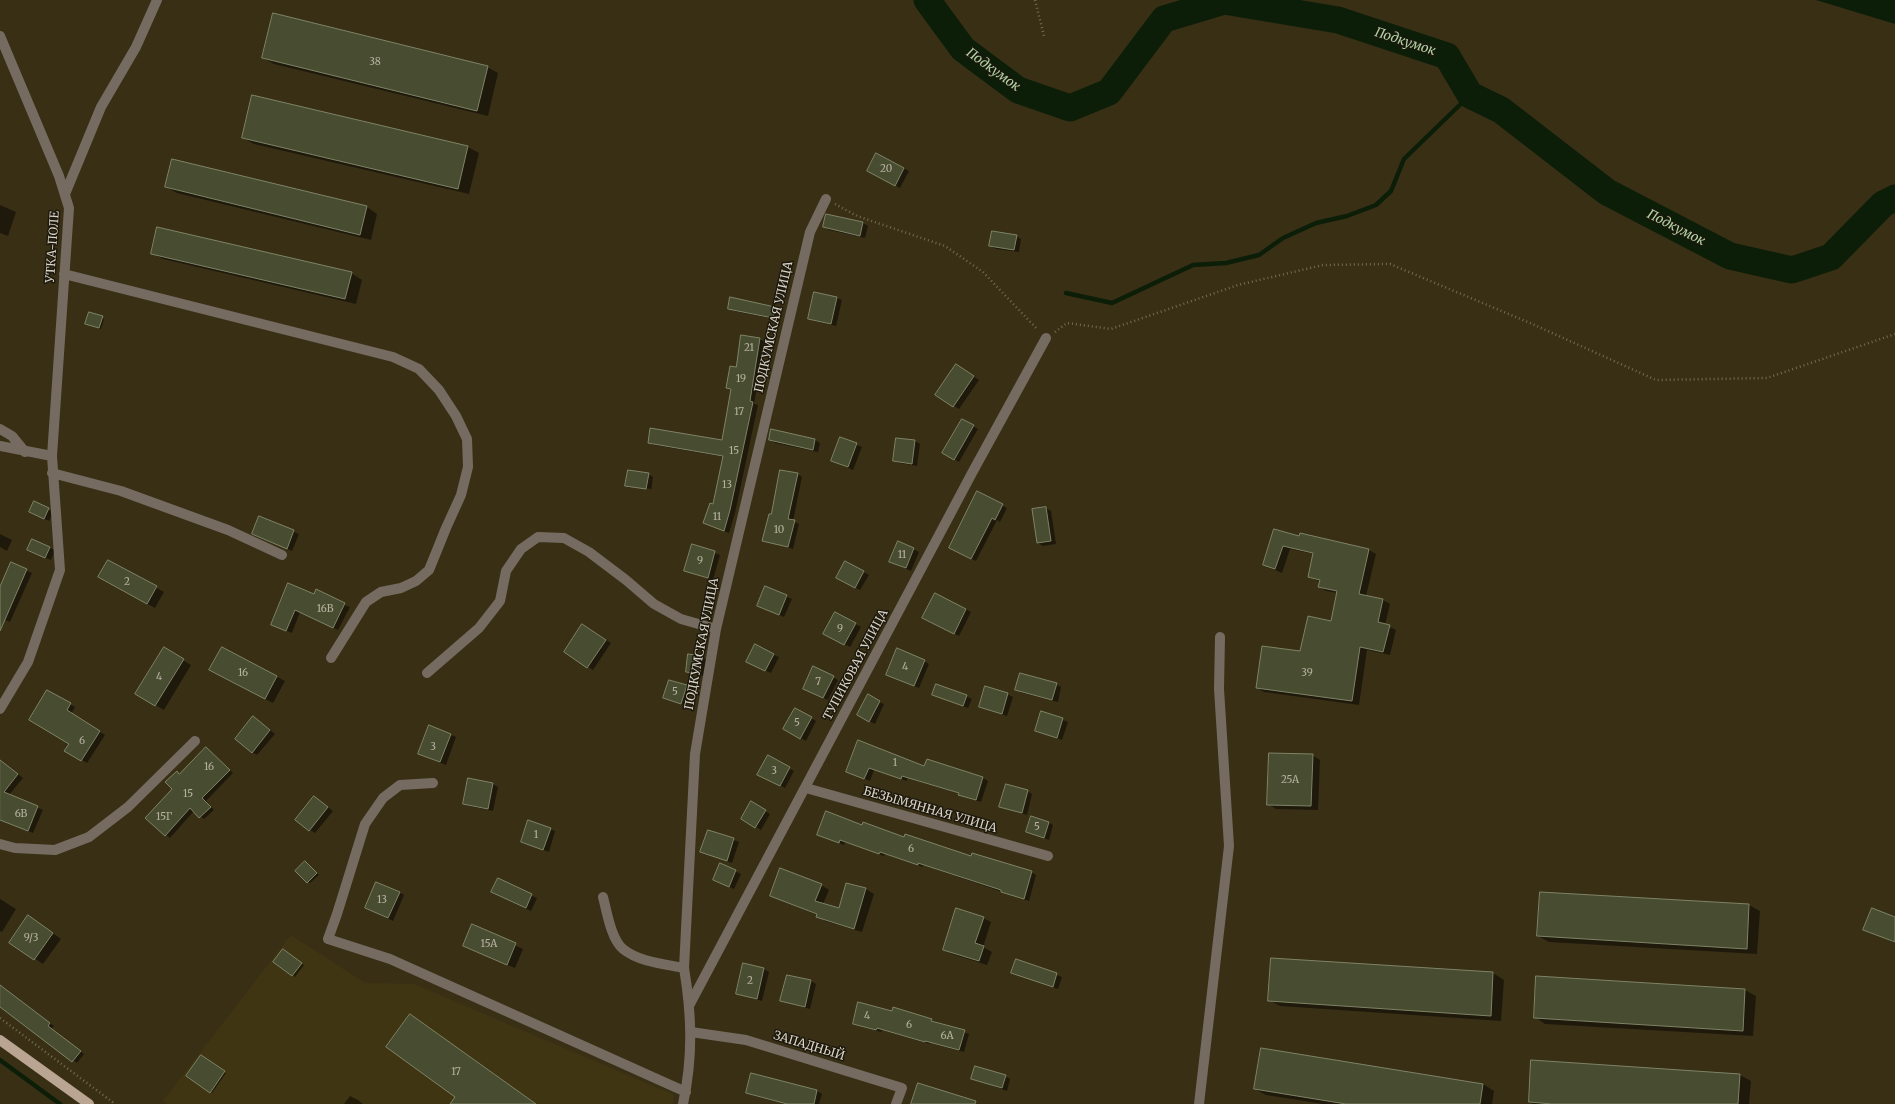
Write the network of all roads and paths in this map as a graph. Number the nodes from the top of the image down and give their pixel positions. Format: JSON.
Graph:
{"nodes":[{"id":1,"x":157,"y":0,"type":"edge"},
{"id":2,"x":1036,"y":0,"type":"edge"},
{"id":3,"x":0,"y":36,"type":"edge"},
{"id":4,"x":1044,"y":36,"type":"dead end"},
{"id":5,"x":64,"y":194,"type":"junction"},
{"id":6,"x":826,"y":199,"type":"joint"},
{"id":7,"x":64,"y":274,"type":"junction"},
{"id":8,"x":1895,"y":334,"type":"edge"},
{"id":9,"x":1046,"y":338,"type":"junction"},
{"id":10,"x":0,"y":429,"type":"edge"},
{"id":11,"x":0,"y":446,"type":"edge"},
{"id":12,"x":25,"y":452,"type":"junction"},
{"id":13,"x":52,"y":456,"type":"junction"},
{"id":14,"x":52,"y":473,"type":"junction"},
{"id":15,"x":282,"y":555,"type":"dead end"},
{"id":16,"x":716,"y":629,"type":"junction"},
{"id":17,"x":1220,"y":637,"type":"dead end"},
{"id":18,"x":331,"y":658,"type":"dead end"},
{"id":19,"x":427,"y":674,"type":"dead end"},
{"id":20,"x":0,"y":709,"type":"edge"},
{"id":21,"x":195,"y":740,"type":"dead end"},
{"id":22,"x":433,"y":783,"type":"dead end"},
{"id":23,"x":806,"y":788,"type":"junction"},
{"id":24,"x":0,"y":844,"type":"edge"},
{"id":25,"x":1048,"y":856,"type":"dead end"},
{"id":26,"x":603,"y":897,"type":"dead end"},
{"id":27,"x":684,"y":968,"type":"junction"},
{"id":28,"x":690,"y":1004,"type":"junction"},
{"id":29,"x":0,"y":1018,"type":"edge"},
{"id":30,"x":691,"y":1032,"type":"junction"},
{"id":31,"x":0,"y":1040,"type":"edge"},
{"id":32,"x":686,"y":1092,"type":"junction"},
{"id":33,"x":89,"y":1104,"type":"edge"},
{"id":34,"x":115,"y":1104,"type":"edge"},
{"id":35,"x":683,"y":1104,"type":"edge"},
{"id":36,"x":896,"y":1104,"type":"edge"},
{"id":37,"x":1199,"y":1104,"type":"edge"}],
"edges":[{"from":1,"to":5,"type":"street"},
{"from":2,"to":4,"type":"path"},
{"from":3,"to":5,"type":"street","name":"УТКА-ПОЛЕ"},
{"from":5,"to":7,"type":"street","name":"УТКА-ПОЛЕ"},
{"from":6,"to":9,"type":"path"},
{"from":6,"to":16,"type":"street","name":"ПОДКУМСКАЯ УЛИЦА"},
{"from":7,"to":13,"type":"street","name":"УТКА-ПОЛЕ"},
{"from":7,"to":18,"type":"street"},
{"from":8,"to":9,"type":"path"},
{"from":9,"to":23,"type":"street","name":"ТУПИКОВАЯ УЛИЦА"},
{"from":10,"to":12,"type":"street"},
{"from":11,"to":12,"type":"street"},
{"from":12,"to":13,"type":"street"},
{"from":13,"to":14,"type":"street","name":"УТКА-ПОЛЕ"},
{"from":14,"to":15,"type":"street"},
{"from":14,"to":20,"type":"street","name":"УТКА-ПОЛЕ"},
{"from":16,"to":19,"type":"street"},
{"from":16,"to":27,"type":"street","name":"ПОДКУМСКАЯ УЛИЦА"},
{"from":17,"to":37,"type":"street"},
{"from":21,"to":24,"type":"street"},
{"from":22,"to":32,"type":"street"},
{"from":23,"to":25,"type":"street","name":"БЕЗЫМЯННАЯ УЛИЦА"},
{"from":23,"to":28,"type":"street","name":"ТУПИКОВАЯ УЛИЦА"},
{"from":26,"to":27,"type":"street"},
{"from":27,"to":28,"type":"street","name":"ПОДКУМСКАЯ УЛИЦА"},
{"from":28,"to":30,"type":"street","name":"ПОДКУМСКАЯ УЛИЦА"},
{"from":29,"to":34,"type":"path"},
{"from":30,"to":32,"type":"street","name":"ПОДКУМСКАЯ УЛИЦА"},
{"from":30,"to":36,"type":"street","name":"ЗАПАДНЫЙ"},
{"from":31,"to":33,"type":"main road"},
{"from":32,"to":35,"type":"street","name":"ПОДКУМСКАЯ УЛИЦА"}]}
